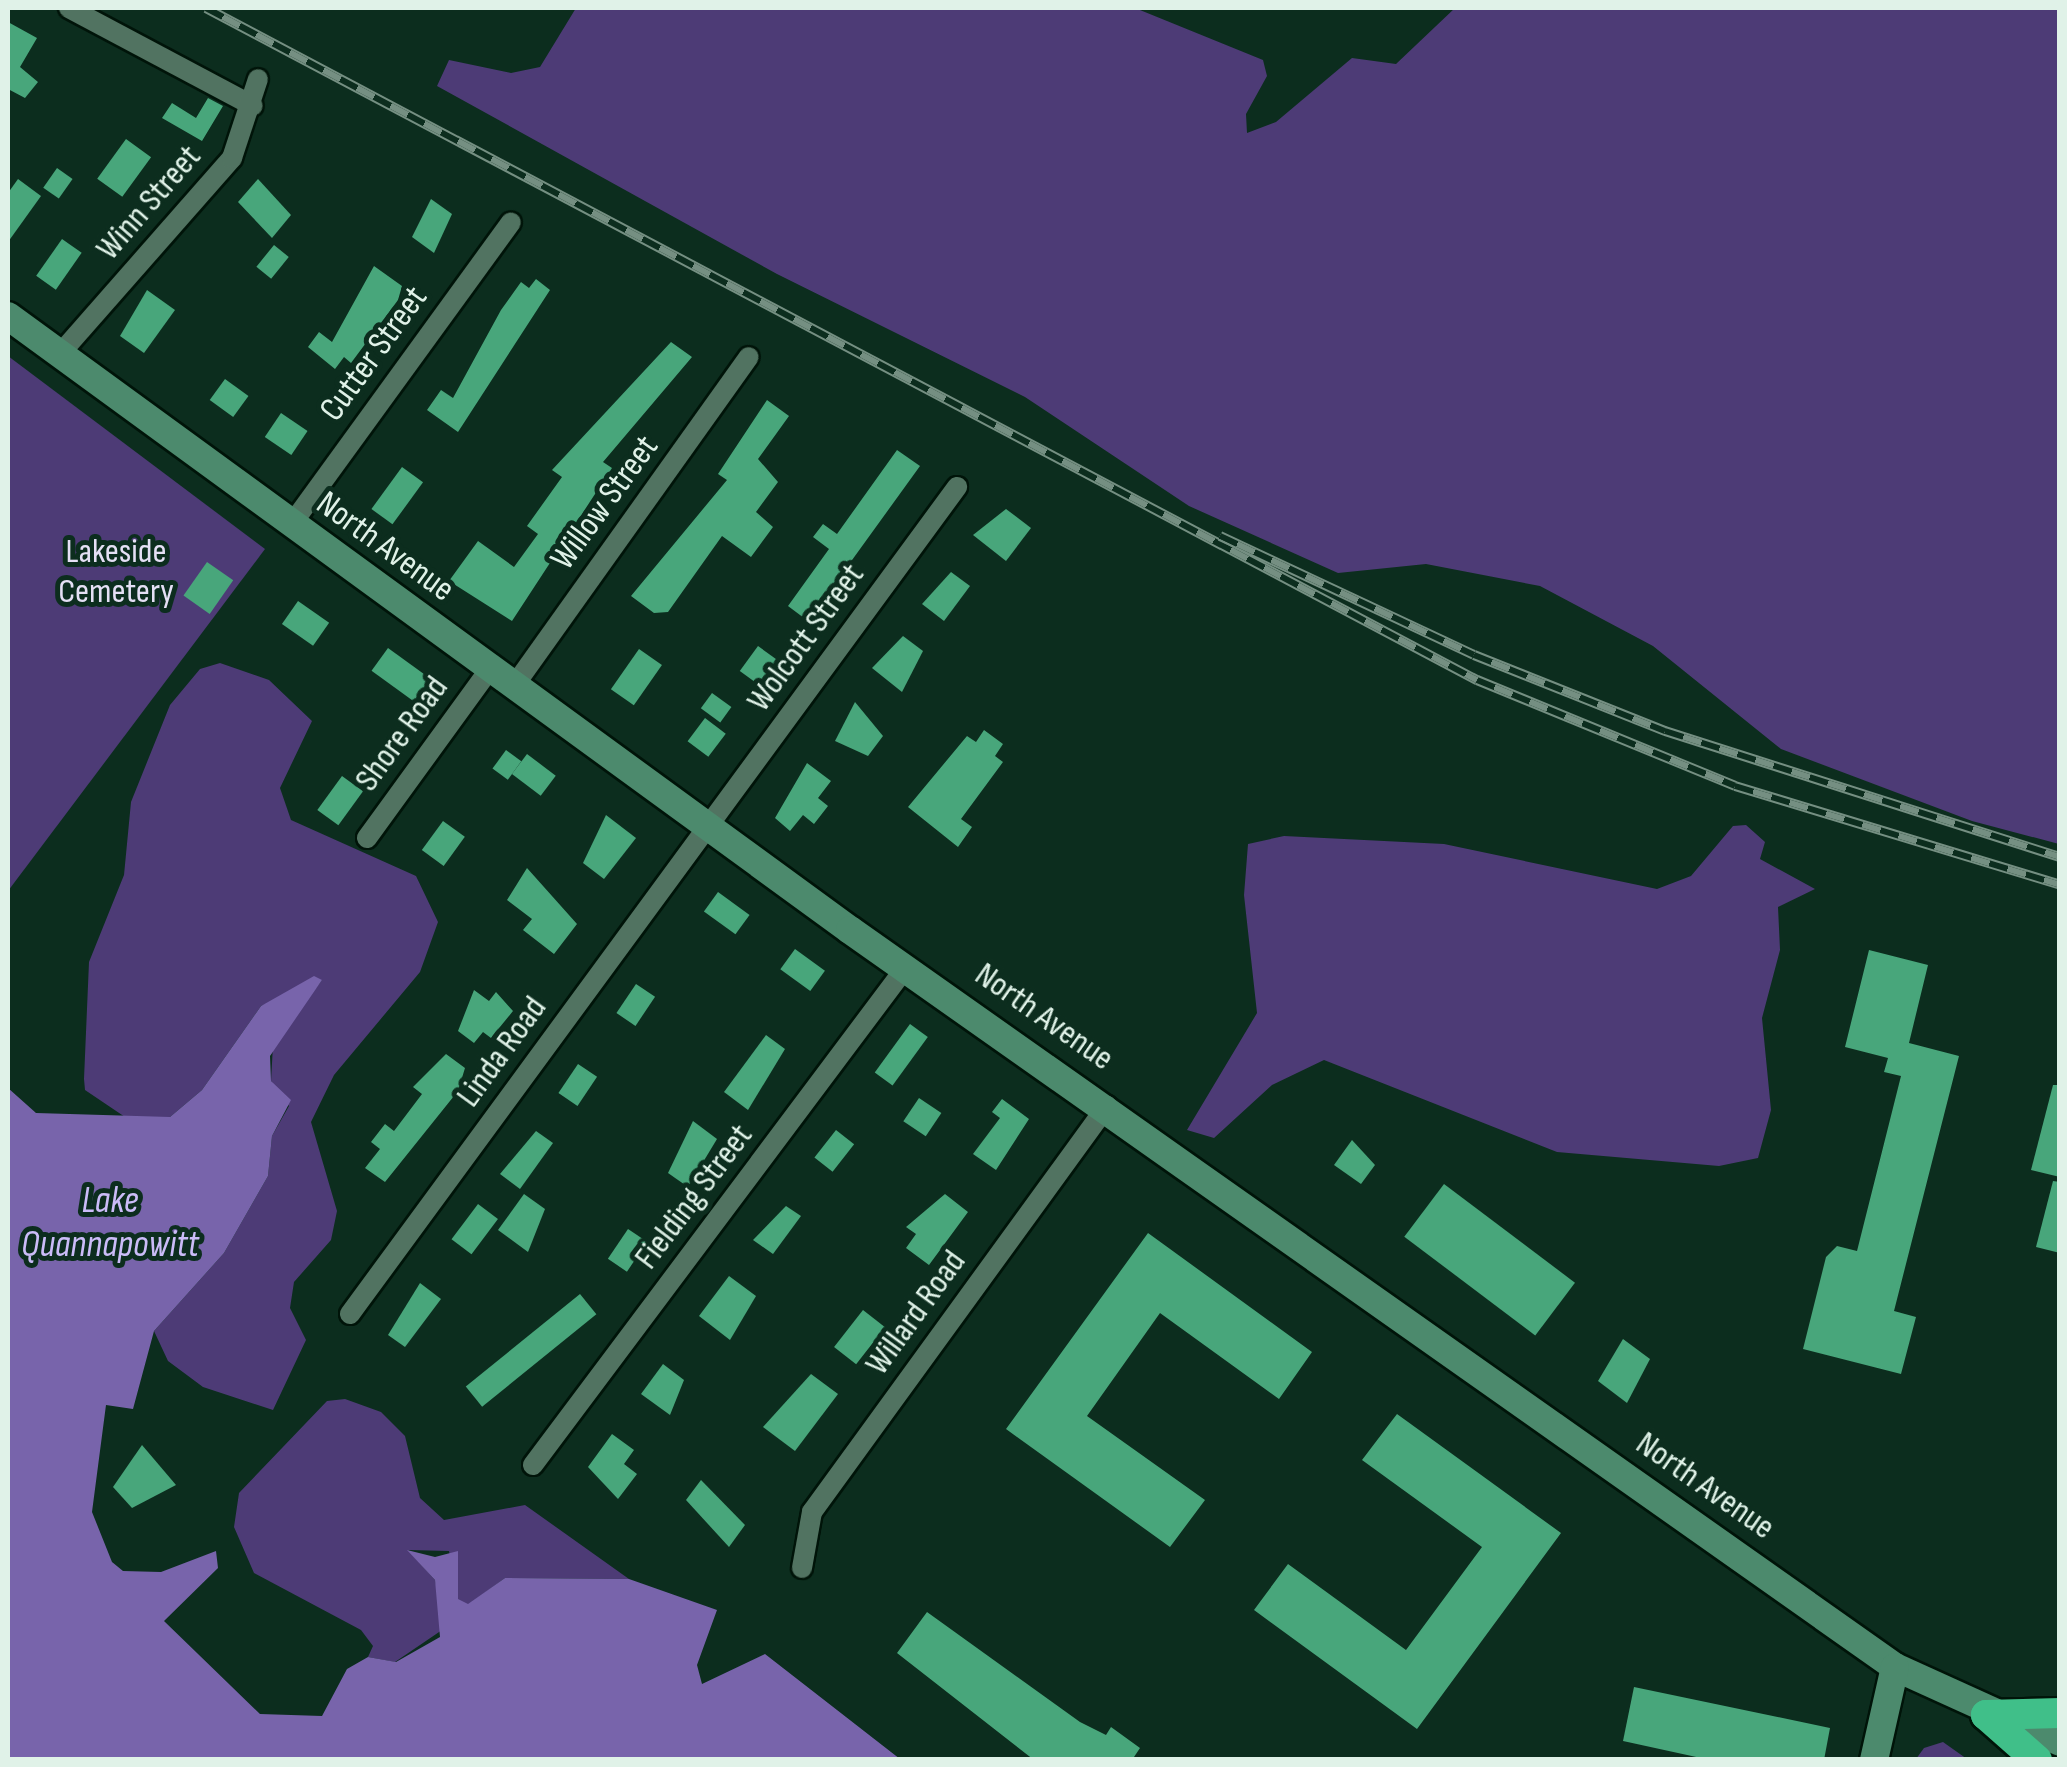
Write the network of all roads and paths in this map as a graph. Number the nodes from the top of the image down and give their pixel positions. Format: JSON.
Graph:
{"nodes":[{"id":1,"x":69,"y":8,"type":"edge"},
{"id":2,"x":258,"y":79,"type":"dead end"},
{"id":3,"x":253,"y":106,"type":"junction"},
{"id":4,"x":510,"y":222,"type":"dead end"},
{"id":5,"x":8,"y":316,"type":"edge"},
{"id":6,"x":59,"y":355,"type":"junction"},
{"id":7,"x":749,"y":357,"type":"dead end"},
{"id":8,"x":958,"y":487,"type":"dead end"},
{"id":9,"x":291,"y":525,"type":"junction"},
{"id":10,"x":490,"y":669,"type":"junction"},
{"id":11,"x":514,"y":686,"type":"junction"},
{"id":12,"x":707,"y":827,"type":"junction"},
{"id":13,"x":367,"y":838,"type":"dead end"},
{"id":14,"x":906,"y":967,"type":"junction"},
{"id":15,"x":1107,"y":1106,"type":"junction"},
{"id":16,"x":350,"y":1314,"type":"dead end"},
{"id":17,"x":533,"y":1464,"type":"dead end"},
{"id":18,"x":802,"y":1568,"type":"dead end"},
{"id":19,"x":1895,"y":1667,"type":"junction"},
{"id":20,"x":2060,"y":1713,"type":"edge"},
{"id":21,"x":1986,"y":1714,"type":"junction"},
{"id":22,"x":2060,"y":1742,"type":"edge"},
{"id":23,"x":1874,"y":1760,"type":"edge"},
{"id":24,"x":2037,"y":1760,"type":"edge"}],
"edges":[{"from":1,"to":3,"type":"street"},
{"from":2,"to":3,"type":"street","name":"Winn Street"},
{"from":3,"to":6,"type":"street","name":"Winn Street"},
{"from":4,"to":9,"type":"street","name":"Cutter Street"},
{"from":5,"to":6,"type":"street","name":"North Avenue"},
{"from":6,"to":9,"type":"street","name":"North Avenue"},
{"from":7,"to":11,"type":"street","name":"Willow Street"},
{"from":8,"to":12,"type":"street","name":"Wolcott Street"},
{"from":9,"to":10,"type":"street","name":"North Avenue"},
{"from":10,"to":11,"type":"street","name":"North Avenue"},
{"from":10,"to":13,"type":"street","name":"Shore Road"},
{"from":11,"to":12,"type":"street","name":"North Avenue"},
{"from":12,"to":14,"type":"street","name":"North Avenue"},
{"from":12,"to":16,"type":"street","name":"Linda Road"},
{"from":14,"to":15,"type":"street","name":"North Avenue"},
{"from":14,"to":17,"type":"street","name":"Fielding Street"},
{"from":15,"to":18,"type":"street","name":"Willard Road"},
{"from":15,"to":19,"type":"street","name":"North Avenue"},
{"from":19,"to":21,"type":"street","name":"North Avenue"},
{"from":19,"to":23,"type":"street"},
{"from":20,"to":21,"type":"highway"},
{"from":21,"to":22,"type":"street","name":"North Avenue"},
{"from":21,"to":24,"type":"highway"}]}
